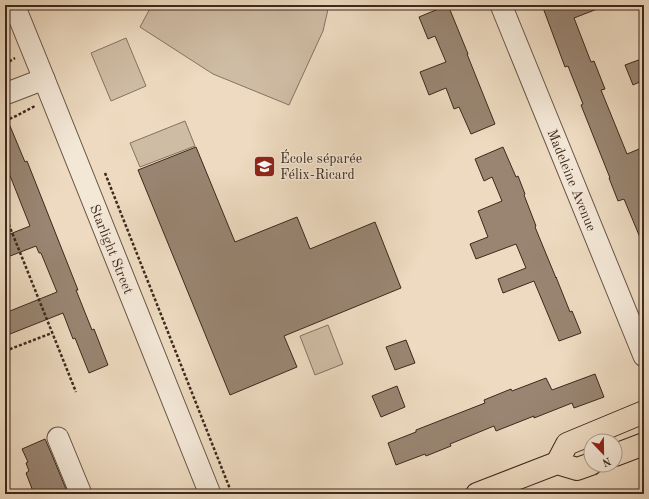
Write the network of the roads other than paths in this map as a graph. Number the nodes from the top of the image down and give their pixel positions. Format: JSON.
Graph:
{"nodes":[{"id":1,"x":14,"y":5,"type":"edge"},
{"id":2,"x":501,"y":5,"type":"edge"},
{"id":3,"x":44,"y":79,"type":"junction"},
{"id":4,"x":5,"y":94,"type":"edge"},
{"id":5,"x":644,"y":356,"type":"edge"},
{"id":6,"x":644,"y":412,"type":"edge"},
{"id":7,"x":58,"y":438,"type":"dead end"},
{"id":8,"x":644,"y":444,"type":"edge"},
{"id":9,"x":623,"y":452,"type":"edge"},
{"id":10,"x":557,"y":463,"type":"junction"},
{"id":11,"x":583,"y":467,"type":"edge"},
{"id":12,"x":81,"y":494,"type":"edge"},
{"id":13,"x":210,"y":494,"type":"edge"},
{"id":14,"x":477,"y":494,"type":"edge"}],
"edges":[{"from":1,"to":3,"type":"street","name":"Starlight Street"},
{"from":2,"to":5,"type":"street","name":"Madeleine Avenue"},
{"from":3,"to":4,"type":"street"},
{"from":3,"to":13,"type":"street","name":"Starlight Street"},
{"from":6,"to":10,"type":"main road"},
{"from":7,"to":12,"type":"street"},
{"from":8,"to":9,"type":"main road"},
{"from":10,"to":11,"type":"main road"},
{"from":10,"to":14,"type":"main road"}]}
